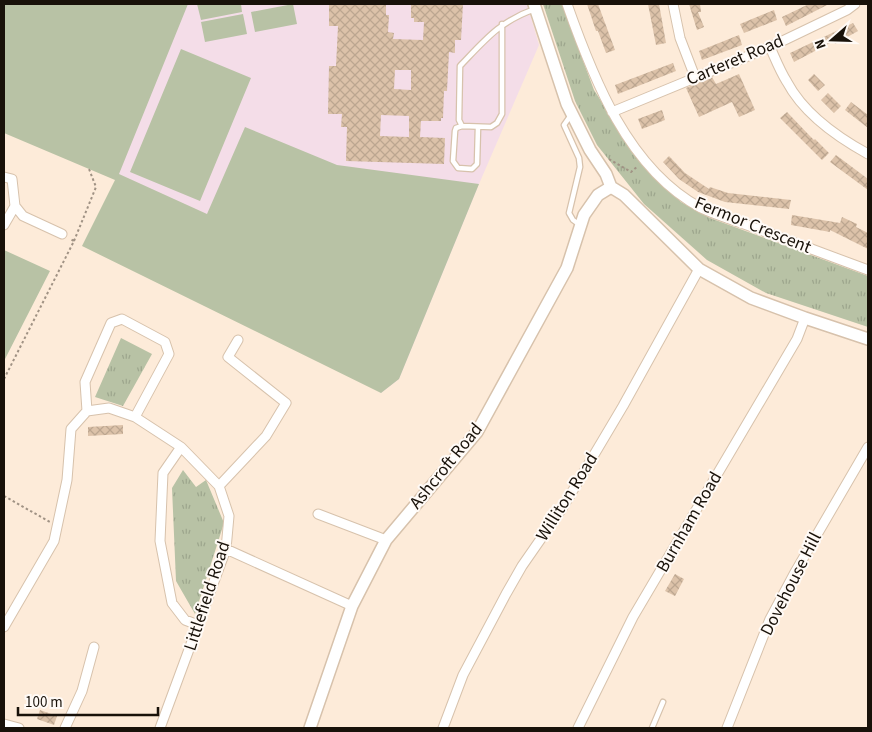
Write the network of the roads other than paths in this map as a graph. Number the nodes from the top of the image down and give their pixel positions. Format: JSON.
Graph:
{"nodes":[{"id":1,"x":567,"y":4,"type":"edge"},
{"id":2,"x":673,"y":4,"type":"edge"},
{"id":3,"x":855,"y":4,"type":"edge"},
{"id":4,"x":535,"y":7,"type":"edge"},
{"id":5,"x":502,"y":24,"type":"junction"},
{"id":6,"x":770,"y":47,"type":"junction"},
{"id":7,"x":695,"y":77,"type":"junction"},
{"id":8,"x":612,"y":112,"type":"junction"},
{"id":9,"x":572,"y":114,"type":"junction"},
{"id":10,"x":462,"y":126,"type":"junction"},
{"id":11,"x":478,"y":127,"type":"junction"},
{"id":12,"x":867,"y":151,"type":"edge"},
{"id":13,"x":4,"y":177,"type":"edge"},
{"id":14,"x":611,"y":186,"type":"junction"},
{"id":15,"x":15,"y":206,"type":"junction"},
{"id":16,"x":4,"y":225,"type":"edge"},
{"id":17,"x":581,"y":225,"type":"junction"},
{"id":18,"x":62,"y":234,"type":"road end"},
{"id":19,"x":699,"y":269,"type":"junction"},
{"id":20,"x":868,"y":270,"type":"edge"},
{"id":21,"x":805,"y":318,"type":"junction"},
{"id":22,"x":868,"y":339,"type":"edge"},
{"id":23,"x":238,"y":340,"type":"dead end"},
{"id":24,"x":87,"y":411,"type":"junction"},
{"id":25,"x":135,"y":416,"type":"junction"},
{"id":26,"x":181,"y":447,"type":"junction"},
{"id":27,"x":868,"y":447,"type":"edge"},
{"id":28,"x":219,"y":486,"type":"junction"},
{"id":29,"x":318,"y":514,"type":"dead end"},
{"id":30,"x":386,"y":540,"type":"junction"},
{"id":31,"x":226,"y":549,"type":"junction"},
{"id":32,"x":352,"y":606,"type":"junction"},
{"id":33,"x":198,"y":626,"type":"junction"},
{"id":34,"x":4,"y":627,"type":"edge"},
{"id":35,"x":94,"y":648,"type":"dead end"},
{"id":36,"x":663,"y":702,"type":"dead end"},
{"id":37,"x":4,"y":724,"type":"edge"},
{"id":38,"x":19,"y":728,"type":"edge"},
{"id":39,"x":65,"y":728,"type":"edge"},
{"id":40,"x":160,"y":728,"type":"edge"},
{"id":41,"x":310,"y":728,"type":"edge"},
{"id":42,"x":443,"y":728,"type":"edge"},
{"id":43,"x":578,"y":728,"type":"edge"},
{"id":44,"x":652,"y":728,"type":"edge"},
{"id":45,"x":727,"y":728,"type":"edge"}],
"edges":[{"from":1,"to":8,"type":"street","name":"Fermor Crescent"},
{"from":2,"to":7,"type":"street"},
{"from":3,"to":6,"type":"street","name":"Carteret Road"},
{"from":4,"to":5,"type":"lane"},
{"from":4,"to":9,"type":"street"},
{"from":5,"to":10,"type":"lane"},
{"from":5,"to":11,"type":"lane"},
{"from":6,"to":7,"type":"street","name":"Carteret Road"},
{"from":6,"to":12,"type":"street"},
{"from":7,"to":8,"type":"street","name":"Carteret Road"},
{"from":8,"to":20,"type":"street","name":"Fermor Crescent"},
{"from":9,"to":14,"type":"street"},
{"from":9,"to":17,"type":"lane"},
{"from":10,"to":11,"type":"lane"},
{"from":10,"to":11,"type":"lane"},
{"from":13,"to":15,"type":"street"},
{"from":14,"to":17,"type":"street","name":"Ashcroft Road"},
{"from":14,"to":19,"type":"street"},
{"from":15,"to":16,"type":"street"},
{"from":15,"to":18,"type":"street"},
{"from":17,"to":30,"type":"street","name":"Ashcroft Road"},
{"from":19,"to":21,"type":"street"},
{"from":19,"to":42,"type":"street","name":"Williton Road"},
{"from":21,"to":22,"type":"street"},
{"from":21,"to":43,"type":"street","name":"Burnham Road"},
{"from":23,"to":28,"type":"street"},
{"from":24,"to":25,"type":"street","name":"Littlefield Road"},
{"from":24,"to":25,"type":"street"},
{"from":24,"to":34,"type":"street"},
{"from":25,"to":26,"type":"street","name":"Littlefield Road"},
{"from":26,"to":28,"type":"street","name":"Littlefield Road"},
{"from":26,"to":33,"type":"street"},
{"from":27,"to":45,"type":"street","name":"Dovehouse Hill"},
{"from":28,"to":31,"type":"street","name":"Littlefield Road"},
{"from":29,"to":30,"type":"street"},
{"from":30,"to":32,"type":"street","name":"Ashcroft Road"},
{"from":31,"to":32,"type":"street"},
{"from":31,"to":33,"type":"street","name":"Littlefield Road"},
{"from":32,"to":41,"type":"street","name":"Ashcroft Road"},
{"from":33,"to":40,"type":"street","name":"Littlefield Road"},
{"from":35,"to":39,"type":"street"},
{"from":36,"to":44,"type":"lane"},
{"from":37,"to":38,"type":"street"}]}
